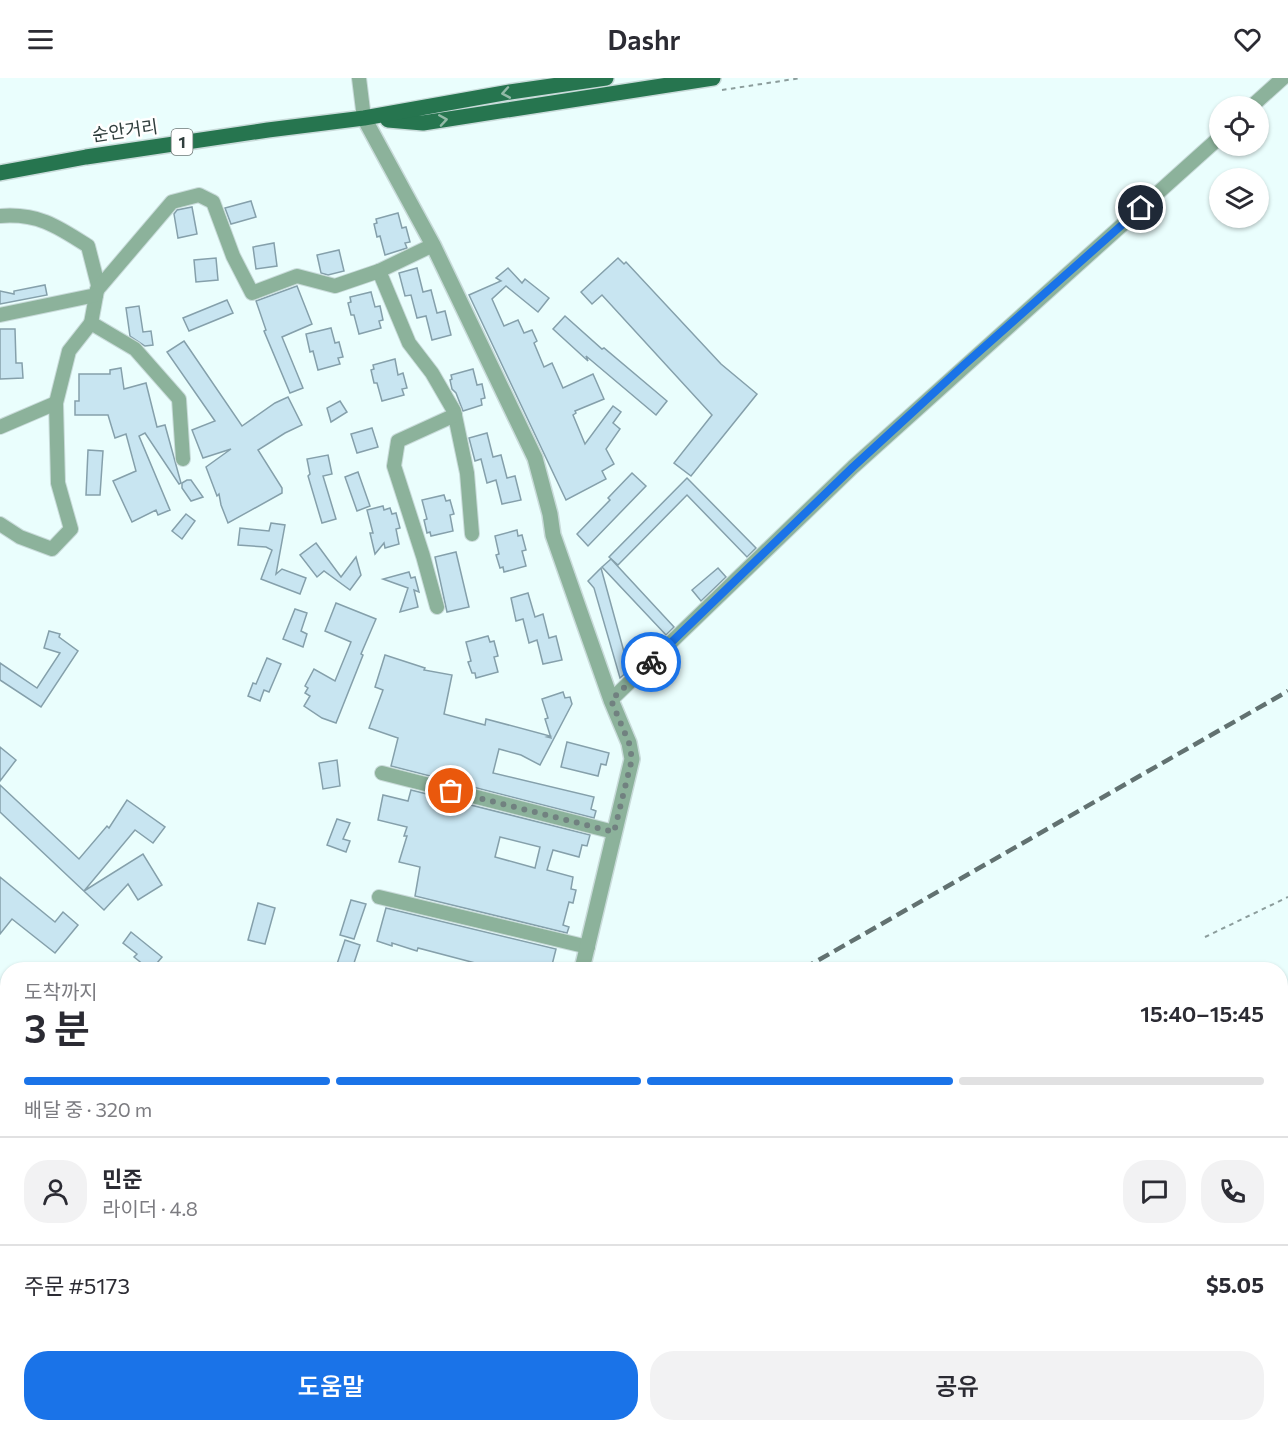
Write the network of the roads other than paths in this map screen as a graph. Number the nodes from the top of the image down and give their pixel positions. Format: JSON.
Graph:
{"nodes":[{"id":1,"x":359,"y":78,"type":"edge"},
{"id":2,"x":606,"y":78,"type":"edge"},
{"id":3,"x":713,"y":78,"type":"edge"},
{"id":4,"x":1284,"y":78,"type":"edge"},
{"id":5,"x":1263,"y":96,"type":"edge"},
{"id":6,"x":364,"y":118,"type":"junction"},
{"id":7,"x":1209,"y":147,"type":"edge"},
{"id":8,"x":0,"y":173,"type":"edge"},
{"id":9,"x":0,"y":216,"type":"edge"},
{"id":10,"x":433,"y":245,"type":"junction"},
{"id":11,"x":378,"y":271,"type":"junction"},
{"id":12,"x":97,"y":292,"type":"junction"},
{"id":13,"x":0,"y":315,"type":"edge"},
{"id":14,"x":91,"y":323,"type":"junction"},
{"id":15,"x":56,"y":403,"type":"junction"},
{"id":16,"x":455,"y":415,"type":"junction"},
{"id":17,"x":0,"y":427,"type":"edge"},
{"id":18,"x":183,"y":459,"type":"dead end"},
{"id":19,"x":0,"y":524,"type":"edge"},
{"id":20,"x":472,"y":534,"type":"dead end"},
{"id":21,"x":437,"y":607,"type":"dead end"},
{"id":22,"x":611,"y":700,"type":"junction"},
{"id":23,"x":382,"y":774,"type":"dead end"},
{"id":24,"x":614,"y":832,"type":"junction"},
{"id":25,"x":379,"y":897,"type":"dead end"},
{"id":26,"x":588,"y":947,"type":"junction"},
{"id":27,"x":584,"y":962,"type":"edge"}],
"edges":[{"from":1,"to":6,"type":"street"},
{"from":2,"to":6,"type":"main road","name":"순안거리","number":"1","one_way":true},
{"from":6,"to":3,"type":"main road","name":"순안거리","number":"1","one_way":true},
{"from":4,"to":5,"type":"street"},
{"from":6,"to":8,"type":"main road","name":"순안거리","number":"1"},
{"from":6,"to":10,"type":"street"},
{"from":7,"to":22,"type":"street"},
{"from":9,"to":12,"type":"street"},
{"from":10,"to":11,"type":"street"},
{"from":10,"to":22,"type":"street"},
{"from":11,"to":12,"type":"street"},
{"from":11,"to":16,"type":"street"},
{"from":12,"to":13,"type":"street"},
{"from":12,"to":14,"type":"street"},
{"from":14,"to":15,"type":"street"},
{"from":14,"to":18,"type":"street"},
{"from":15,"to":17,"type":"street"},
{"from":15,"to":19,"type":"street"},
{"from":16,"to":20,"type":"street"},
{"from":16,"to":21,"type":"street"},
{"from":22,"to":24,"type":"street"},
{"from":23,"to":24,"type":"street"},
{"from":24,"to":26,"type":"street"},
{"from":25,"to":26,"type":"street"},
{"from":26,"to":27,"type":"street"}]}
